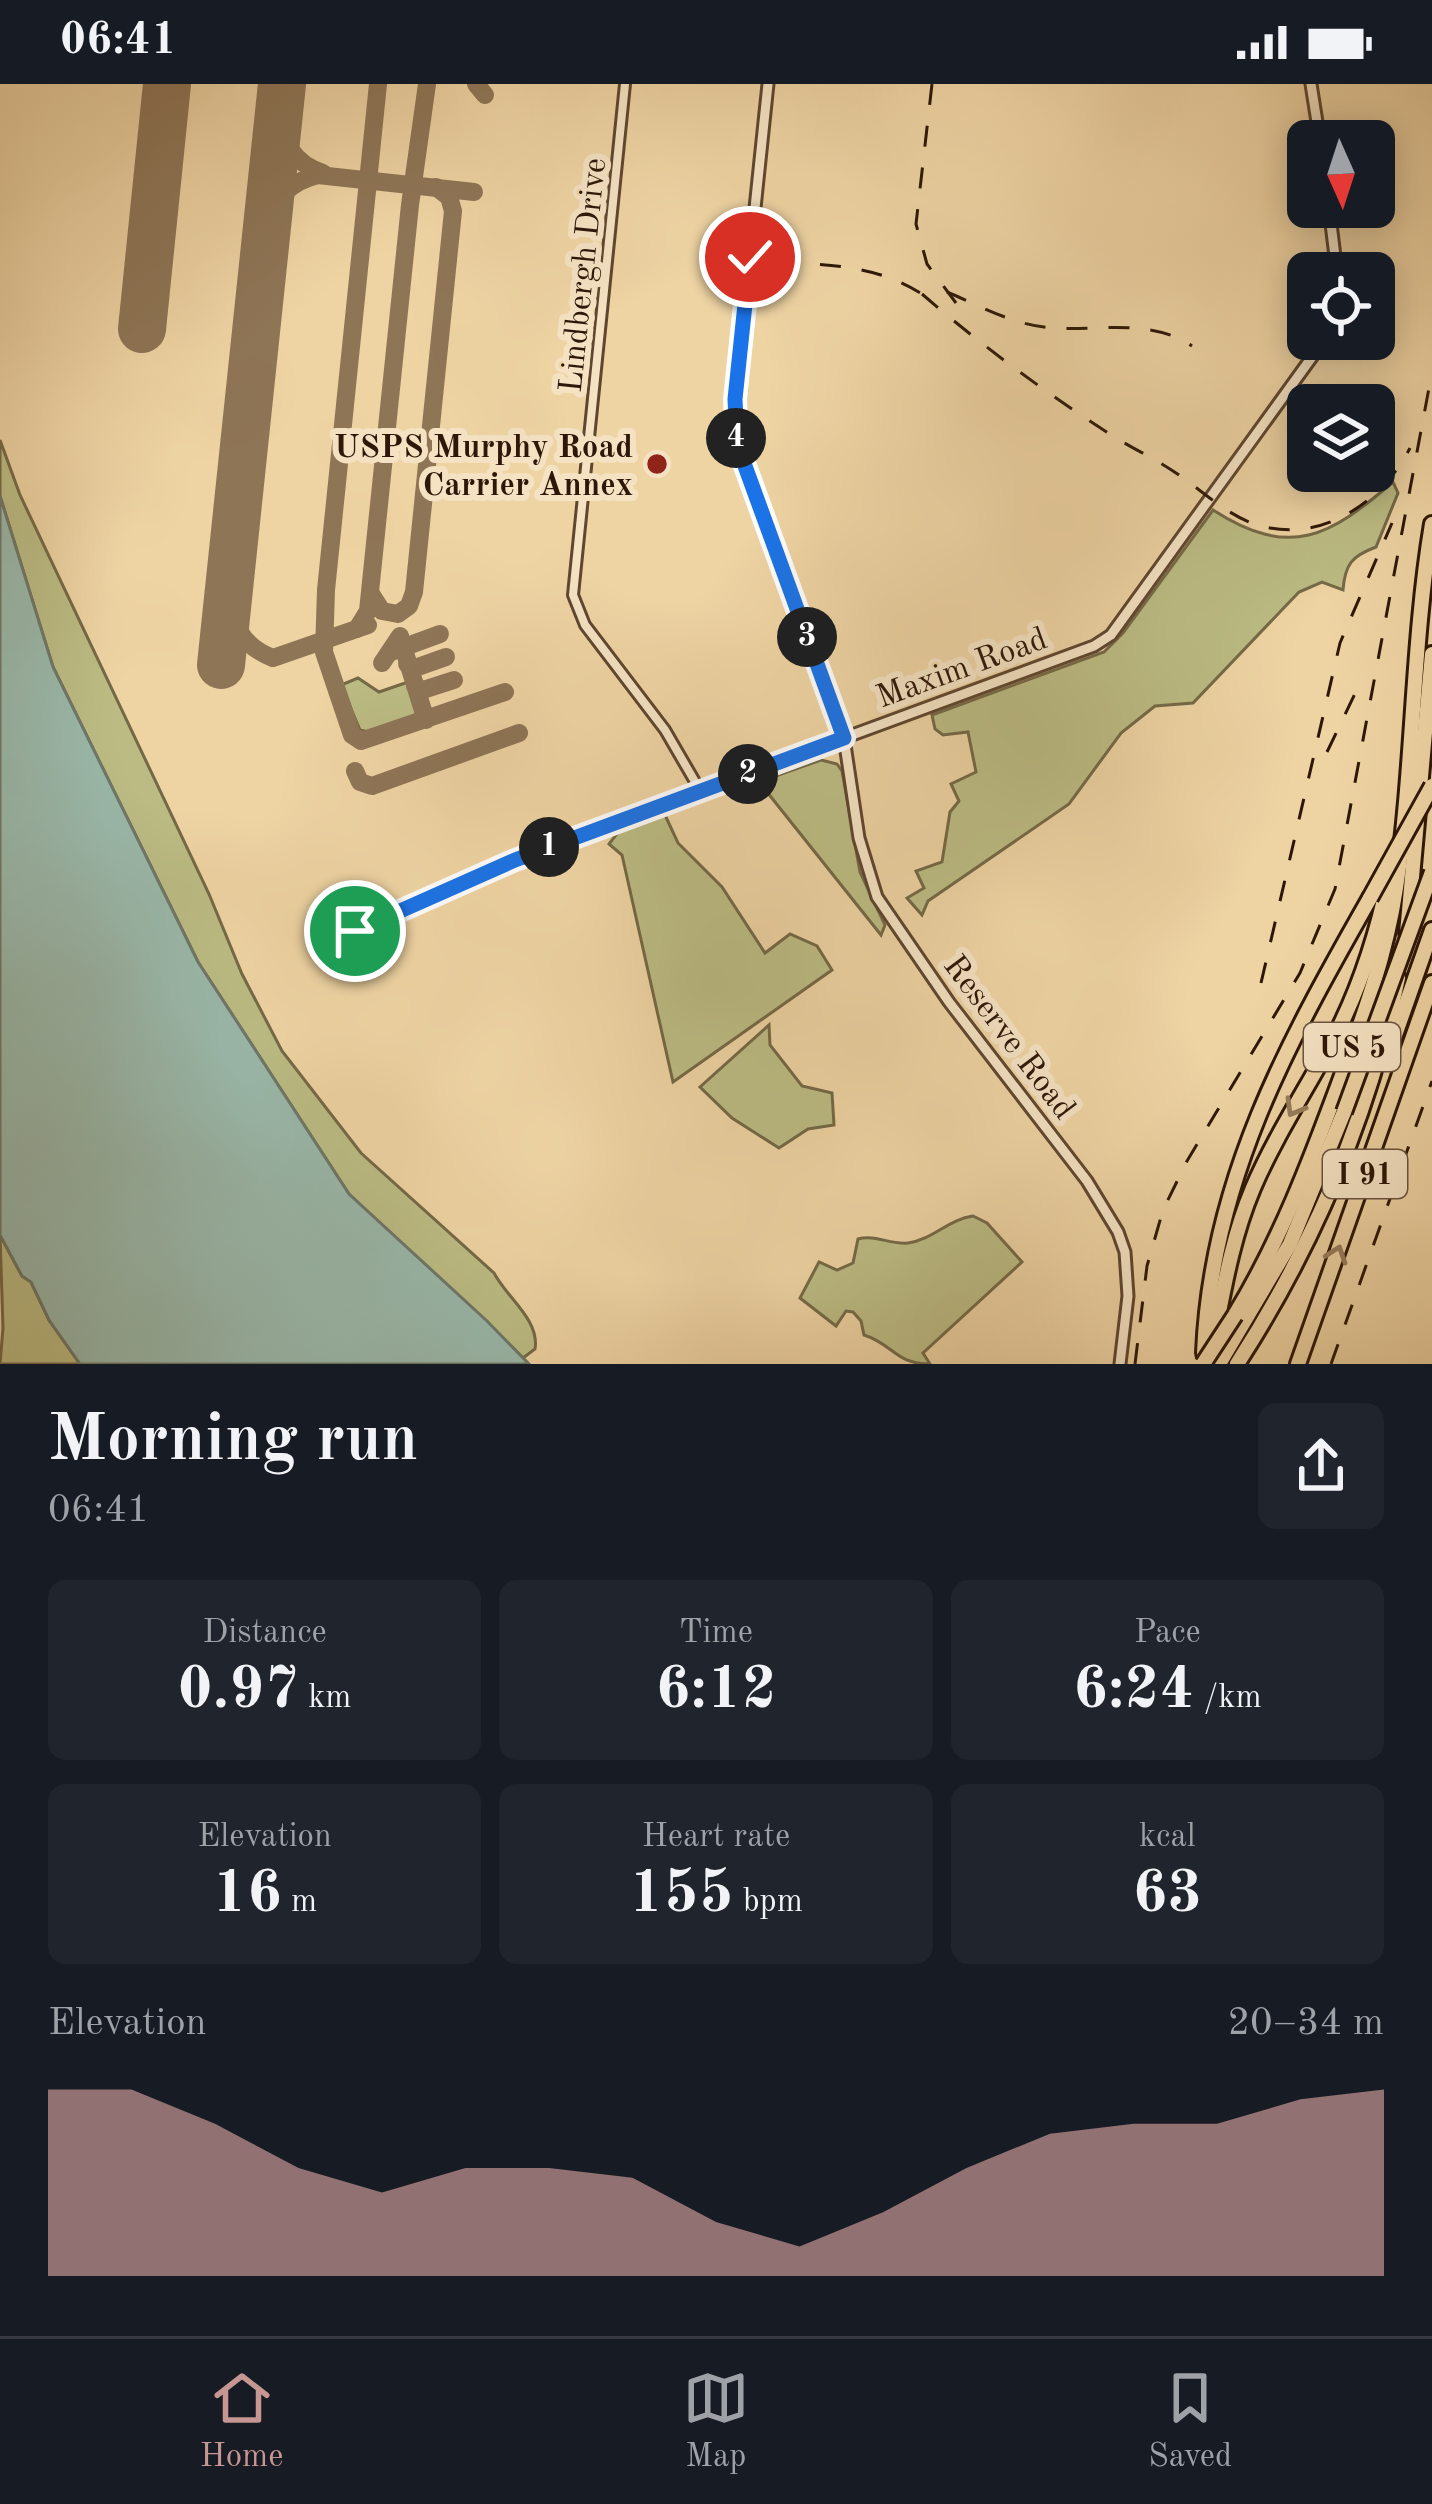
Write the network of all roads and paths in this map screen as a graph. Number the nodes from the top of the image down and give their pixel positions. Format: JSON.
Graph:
{"nodes":[{"id":1,"x":625,"y":84,"type":"edge"},
{"id":2,"x":768,"y":84,"type":"edge"},
{"id":3,"x":1311,"y":84,"type":"edge"},
{"id":4,"x":1317,"y":120,"type":"edge"},
{"id":5,"x":1310,"y":360,"type":"edge"},
{"id":6,"x":1432,"y":524,"type":"edge"},
{"id":7,"x":1432,"y":654,"type":"edge"},
{"id":8,"x":844,"y":738,"type":"junction"},
{"id":9,"x":1408,"y":762,"type":"junction"},
{"id":10,"x":1432,"y":786,"type":"edge"},
{"id":11,"x":701,"y":792,"type":"junction"},
{"id":12,"x":1432,"y":872,"type":"edge"},
{"id":13,"x":1432,"y":930,"type":"edge"},
{"id":14,"x":355,"y":931,"type":"dead end"},
{"id":15,"x":1432,"y":983,"type":"edge"},
{"id":16,"x":1301,"y":1254,"type":"junction"},
{"id":17,"x":1238,"y":1363,"type":"edge"},
{"id":18,"x":1120,"y":1364,"type":"edge"},
{"id":19,"x":1204,"y":1364,"type":"edge"},
{"id":20,"x":1219,"y":1364,"type":"edge"},
{"id":21,"x":1298,"y":1364,"type":"edge"}],
"edges":[{"from":1,"to":11,"type":"street","name":"Lindbergh Drive"},
{"from":2,"to":8,"type":"street","name":"Reserve Road"},
{"from":3,"to":4,"type":"street"},
{"from":5,"to":8,"type":"street","name":"Maxim Road"},
{"from":6,"to":9,"type":"highway","number":"US 5"},
{"from":7,"to":16,"type":"highway","number":"US 5"},
{"from":8,"to":11,"type":"street","name":"Maxim Road"},
{"from":8,"to":18,"type":"street","name":"Reserve Road"},
{"from":9,"to":19,"type":"highway","one_way":true,"bridge":true},
{"from":9,"to":19,"type":"highway","number":"US 5","bridge":true},
{"from":10,"to":19,"type":"highway","bridge":true},
{"from":11,"to":14,"type":"street","name":"Maxim Road"},
{"from":12,"to":20,"type":"highway","bridge":true},
{"from":13,"to":16,"type":"highway"},
{"from":21,"to":15,"type":"highway","number":"I 91","one_way":true},
{"from":16,"to":17,"type":"highway","number":"US 5"}]}
